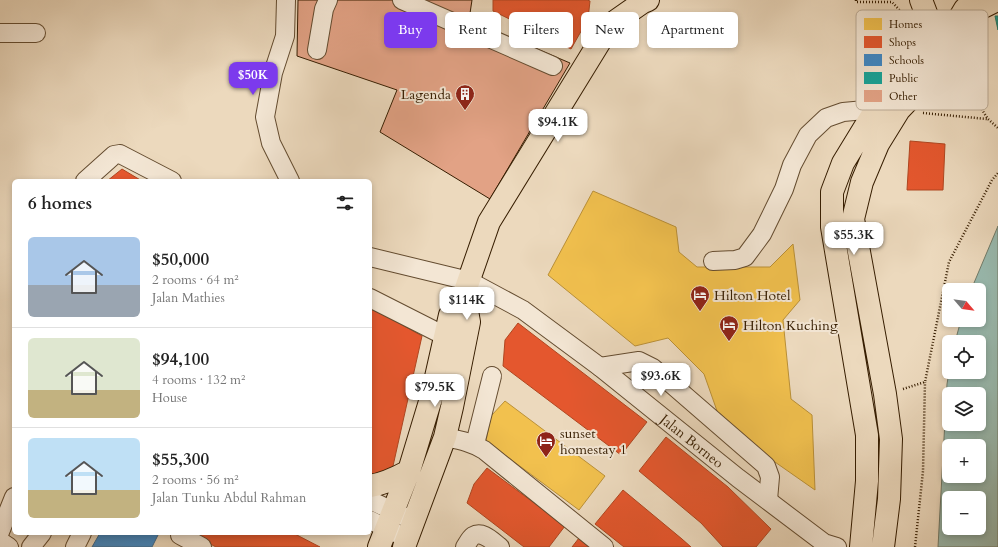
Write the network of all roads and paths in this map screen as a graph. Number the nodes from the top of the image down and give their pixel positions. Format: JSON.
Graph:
{"nodes":[{"id":1,"x":286,"y":0,"type":"edge"},
{"id":2,"x":328,"y":0,"type":"edge"},
{"id":3,"x":402,"y":0,"type":"edge"},
{"id":4,"x":648,"y":0,"type":"edge"},
{"id":5,"x":856,"y":0,"type":"edge"},
{"id":6,"x":921,"y":0,"type":"edge"},
{"id":7,"x":974,"y":0,"type":"edge"},
{"id":8,"x":996,"y":0,"type":"edge"},
{"id":9,"x":899,"y":10,"type":"edge"},
{"id":10,"x":925,"y":10,"type":"edge"},
{"id":11,"x":964,"y":10,"type":"edge"},
{"id":12,"x":978,"y":10,"type":"edge"},
{"id":13,"x":0,"y":33,"type":"edge"},
{"id":14,"x":36,"y":33,"type":"dead end"},
{"id":15,"x":317,"y":50,"type":"dead end"},
{"id":16,"x":553,"y":66,"type":"dead end"},
{"id":17,"x":865,"y":110,"type":"edge"},
{"id":18,"x":875,"y":110,"type":"edge"},
{"id":19,"x":899,"y":110,"type":"joint"},
{"id":20,"x":982,"y":110,"type":"edge"},
{"id":21,"x":988,"y":119,"type":"junction"},
{"id":22,"x":998,"y":128,"type":"edge"},
{"id":23,"x":998,"y":173,"type":"edge"},
{"id":24,"x":87,"y":179,"type":"edge"},
{"id":25,"x":168,"y":179,"type":"edge"},
{"id":26,"x":289,"y":179,"type":"edge"},
{"id":27,"x":372,"y":258,"type":"edge"},
{"id":28,"x":713,"y":262,"type":"dead end"},
{"id":29,"x":466,"y":287,"type":"junction"},
{"id":30,"x":372,"y":299,"type":"edge"},
{"id":31,"x":445,"y":336,"type":"junction"},
{"id":32,"x":600,"y":367,"type":"junction"},
{"id":33,"x":492,"y":376,"type":"dead end"},
{"id":34,"x":925,"y":382,"type":"junction"},
{"id":35,"x":885,"y":394,"type":"junction"},
{"id":36,"x":444,"y":438,"type":"junction"},
{"id":37,"x":475,"y":444,"type":"junction"},
{"id":38,"x":409,"y":471,"type":"junction"},
{"id":39,"x":372,"y":486,"type":"edge"},
{"id":40,"x":9,"y":497,"type":"edge"},
{"id":41,"x":768,"y":500,"type":"junction"},
{"id":42,"x":372,"y":506,"type":"edge"},
{"id":43,"x":379,"y":528,"type":"edge"},
{"id":44,"x":0,"y":532,"type":"edge"},
{"id":45,"x":41,"y":535,"type":"edge"},
{"id":46,"x":180,"y":535,"type":"edge"},
{"id":47,"x":408,"y":535,"type":"edge"},
{"id":48,"x":0,"y":542,"type":"edge"},
{"id":49,"x":9,"y":547,"type":"edge"},
{"id":50,"x":32,"y":547,"type":"edge"},
{"id":51,"x":202,"y":547,"type":"edge"},
{"id":52,"x":374,"y":547,"type":"edge"},
{"id":53,"x":465,"y":547,"type":"edge"},
{"id":54,"x":500,"y":547,"type":"edge"},
{"id":55,"x":604,"y":547,"type":"edge"},
{"id":56,"x":837,"y":547,"type":"edge"},
{"id":57,"x":861,"y":547,"type":"edge"},
{"id":58,"x":883,"y":547,"type":"edge"},
{"id":59,"x":915,"y":547,"type":"edge"}],
"edges":[{"from":1,"to":26,"type":"street"},
{"from":2,"to":15,"type":"street"},
{"from":3,"to":16,"type":"street"},
{"from":4,"to":29,"type":"main road"},
{"from":5,"to":9,"type":"path"},
{"from":6,"to":10,"type":"main road"},
{"from":7,"to":11,"type":"main road"},
{"from":8,"to":12,"type":"main road"},
{"from":13,"to":14,"type":"street"},
{"from":17,"to":28,"type":"street"},
{"from":18,"to":57,"type":"main road"},
{"from":19,"to":21,"type":"path"},
{"from":19,"to":35,"type":"main road"},
{"from":20,"to":21,"type":"path"},
{"from":21,"to":22,"type":"path"},
{"from":23,"to":34,"type":"path"},
{"from":24,"to":25,"type":"street"},
{"from":27,"to":29,"type":"street","name":"Jalan Borneo"},
{"from":29,"to":31,"type":"main road"},
{"from":29,"to":32,"type":"street","name":"Jalan Borneo"},
{"from":29,"to":36,"type":"main road"},
{"from":30,"to":31,"type":"street"},
{"from":31,"to":38,"type":"main road"},
{"from":32,"to":41,"type":"street","name":"Jalan Borneo"},
{"from":32,"to":41,"type":"street"},
{"from":33,"to":37,"type":"street"},
{"from":34,"to":35,"type":"path"},
{"from":34,"to":59,"type":"path"},
{"from":35,"to":58,"type":"main road"},
{"from":36,"to":37,"type":"street"},
{"from":36,"to":47,"type":"main road"},
{"from":37,"to":55,"type":"street"},
{"from":38,"to":39,"type":"main road"},
{"from":38,"to":43,"type":"main road"},
{"from":40,"to":44,"type":"street"},
{"from":41,"to":56,"type":"street","name":"Jalan Borneo"},
{"from":42,"to":43,"type":"street"},
{"from":43,"to":47,"type":"street"},
{"from":43,"to":52,"type":"main road"},
{"from":45,"to":50,"type":"street"},
{"from":46,"to":51,"type":"street"},
{"from":48,"to":49,"type":"street"},
{"from":53,"to":54,"type":"street"}]}
